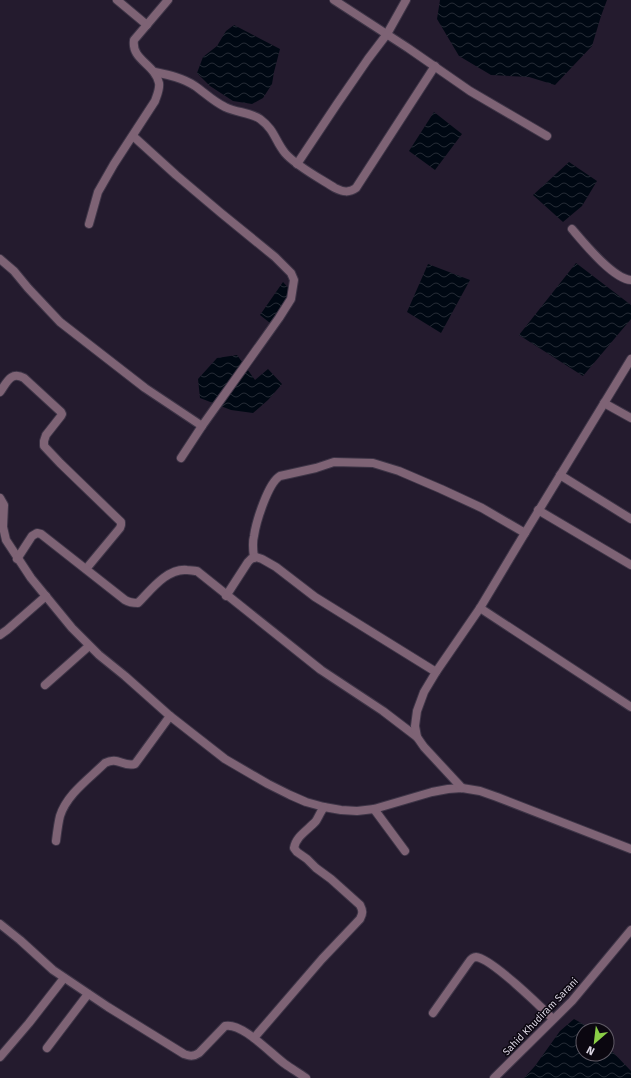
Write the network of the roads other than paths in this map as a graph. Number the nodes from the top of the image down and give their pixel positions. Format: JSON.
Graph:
{"nodes":[{"id":1,"x":116,"y":0,"type":"edge"},
{"id":2,"x":168,"y":0,"type":"edge"},
{"id":3,"x":334,"y":0,"type":"edge"},
{"id":4,"x":406,"y":0,"type":"edge"},
{"id":5,"x":147,"y":25,"type":"junction"},
{"id":6,"x":387,"y":34,"type":"junction"},
{"id":7,"x":435,"y":66,"type":"junction"},
{"id":8,"x":155,"y":72,"type":"junction"},
{"id":9,"x":133,"y":136,"type":"junction"},
{"id":10,"x":547,"y":136,"type":"dead end"},
{"id":11,"x":297,"y":164,"type":"junction"},
{"id":12,"x":88,"y":224,"type":"dead end"},
{"id":13,"x":572,"y":229,"type":"dead end"},
{"id":14,"x":0,"y":259,"type":"edge"},
{"id":15,"x":631,"y":280,"type":"edge"},
{"id":16,"x":630,"y":364,"type":"edge"},
{"id":17,"x":0,"y":392,"type":"edge"},
{"id":18,"x":604,"y":403,"type":"junction"},
{"id":19,"x":631,"y":418,"type":"edge"},
{"id":20,"x":202,"y":426,"type":"junction"},
{"id":21,"x":181,"y":458,"type":"dead end"},
{"id":22,"x":560,"y":475,"type":"junction"},
{"id":23,"x":0,"y":498,"type":"edge"},
{"id":24,"x":538,"y":510,"type":"junction"},
{"id":25,"x":631,"y":519,"type":"edge"},
{"id":26,"x":525,"y":532,"type":"junction"},
{"id":27,"x":3,"y":538,"type":"edge"},
{"id":28,"x":254,"y":558,"type":"junction"},
{"id":29,"x":18,"y":559,"type":"junction"},
{"id":30,"x":631,"y":565,"type":"edge"},
{"id":31,"x":86,"y":569,"type":"junction"},
{"id":32,"x":46,"y":596,"type":"junction"},
{"id":33,"x":226,"y":596,"type":"junction"},
{"id":34,"x":480,"y":608,"type":"junction"},
{"id":35,"x":0,"y":635,"type":"edge"},
{"id":36,"x":89,"y":646,"type":"junction"},
{"id":37,"x":436,"y":672,"type":"junction"},
{"id":38,"x":45,"y":685,"type":"dead end"},
{"id":39,"x":631,"y":707,"type":"edge"},
{"id":40,"x":170,"y":716,"type":"junction"},
{"id":41,"x":417,"y":736,"type":"junction"},
{"id":42,"x":462,"y":788,"type":"junction"},
{"id":43,"x":324,"y":807,"type":"junction"},
{"id":44,"x":374,"y":809,"type":"junction"},
{"id":45,"x":56,"y":841,"type":"dead end"},
{"id":46,"x":631,"y":849,"type":"edge"},
{"id":47,"x":405,"y":851,"type":"dead end"},
{"id":48,"x":0,"y":924,"type":"edge"},
{"id":49,"x":631,"y":930,"type":"edge"},
{"id":50,"x":64,"y":978,"type":"junction"},
{"id":51,"x":88,"y":994,"type":"junction"},
{"id":52,"x":433,"y":1014,"type":"dead end"},
{"id":53,"x":553,"y":1019,"type":"junction"},
{"id":54,"x":254,"y":1038,"type":"junction"},
{"id":55,"x":47,"y":1048,"type":"dead end"},
{"id":56,"x":0,"y":1057,"type":"edge"},
{"id":57,"x":306,"y":1078,"type":"edge"},
{"id":58,"x":494,"y":1078,"type":"edge"}],
"edges":[{"from":1,"to":5,"type":"street"},
{"from":2,"to":5,"type":"street"},
{"from":3,"to":6,"type":"street"},
{"from":4,"to":6,"type":"street"},
{"from":5,"to":8,"type":"street"},
{"from":6,"to":7,"type":"street"},
{"from":6,"to":11,"type":"street"},
{"from":7,"to":10,"type":"street"},
{"from":7,"to":11,"type":"street"},
{"from":8,"to":9,"type":"street"},
{"from":8,"to":11,"type":"street"},
{"from":9,"to":12,"type":"street"},
{"from":9,"to":20,"type":"street"},
{"from":13,"to":15,"type":"street"},
{"from":14,"to":20,"type":"street"},
{"from":16,"to":18,"type":"street"},
{"from":17,"to":31,"type":"street"},
{"from":18,"to":19,"type":"street"},
{"from":18,"to":22,"type":"street"},
{"from":20,"to":21,"type":"street"},
{"from":22,"to":24,"type":"street"},
{"from":22,"to":25,"type":"street"},
{"from":23,"to":27,"type":"street"},
{"from":24,"to":26,"type":"street"},
{"from":24,"to":30,"type":"street"},
{"from":26,"to":28,"type":"street"},
{"from":26,"to":34,"type":"street"},
{"from":27,"to":29,"type":"street"},
{"from":28,"to":33,"type":"street"},
{"from":28,"to":37,"type":"street"},
{"from":29,"to":31,"type":"street"},
{"from":29,"to":32,"type":"street"},
{"from":31,"to":33,"type":"street"},
{"from":32,"to":35,"type":"street"},
{"from":32,"to":36,"type":"street"},
{"from":33,"to":41,"type":"street"},
{"from":34,"to":37,"type":"street"},
{"from":34,"to":39,"type":"street"},
{"from":36,"to":38,"type":"street"},
{"from":36,"to":40,"type":"street"},
{"from":37,"to":41,"type":"street"},
{"from":40,"to":43,"type":"street"},
{"from":40,"to":45,"type":"street"},
{"from":41,"to":42,"type":"street"},
{"from":42,"to":44,"type":"street"},
{"from":42,"to":46,"type":"street"},
{"from":43,"to":44,"type":"street"},
{"from":43,"to":54,"type":"street"},
{"from":44,"to":47,"type":"street"},
{"from":48,"to":50,"type":"street"},
{"from":49,"to":53,"type":"street","name":"Sahid Khudiram Sarani"},
{"from":50,"to":51,"type":"street"},
{"from":50,"to":56,"type":"street"},
{"from":51,"to":54,"type":"street"},
{"from":51,"to":55,"type":"street"},
{"from":52,"to":53,"type":"street"},
{"from":53,"to":58,"type":"street","name":"Sahid Khudiram Sarani"},
{"from":54,"to":57,"type":"street"}]}
